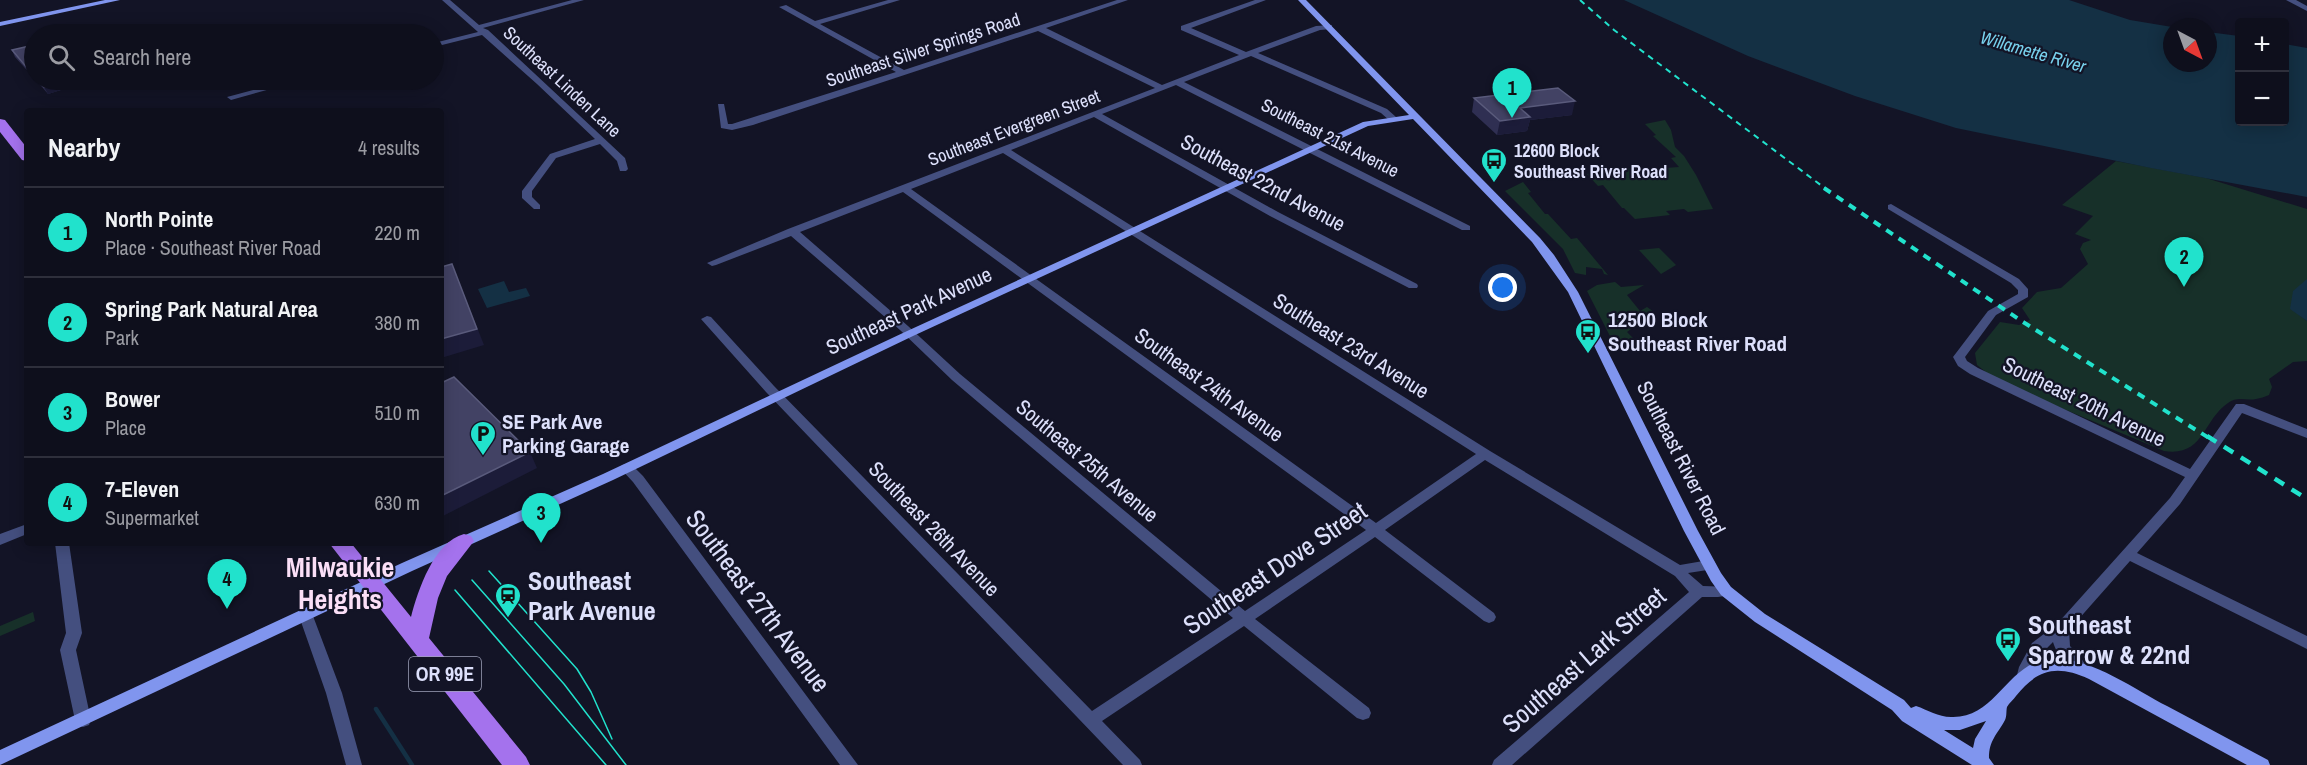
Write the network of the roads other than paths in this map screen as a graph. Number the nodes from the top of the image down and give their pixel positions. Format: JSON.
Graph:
{"nodes":[{"id":1,"x":116,"y":0,"type":"edge"},
{"id":2,"x":446,"y":0,"type":"edge"},
{"id":3,"x":580,"y":0,"type":"edge"},
{"id":4,"x":896,"y":0,"type":"edge"},
{"id":5,"x":1124,"y":0,"type":"edge"},
{"id":6,"x":1262,"y":0,"type":"edge"},
{"id":7,"x":1302,"y":0,"type":"edge"},
{"id":8,"x":2290,"y":0,"type":"edge"},
{"id":9,"x":783,"y":7,"type":"dead end"},
{"id":10,"x":2307,"y":9,"type":"edge"},
{"id":11,"x":0,"y":24,"type":"edge"},
{"id":12,"x":813,"y":24,"type":"junction"},
{"id":13,"x":1329,"y":27,"type":"junction"},
{"id":14,"x":1039,"y":28,"type":"junction"},
{"id":15,"x":482,"y":30,"type":"junction"},
{"id":16,"x":444,"y":42,"type":"edge"},
{"id":17,"x":1249,"y":54,"type":"junction"},
{"id":18,"x":904,"y":73,"type":"junction"},
{"id":19,"x":1177,"y":82,"type":"junction"},
{"id":20,"x":1162,"y":88,"type":"junction"},
{"id":21,"x":259,"y":90,"type":"edge"},
{"id":22,"x":231,"y":97,"type":"dead end"},
{"id":23,"x":721,"y":106,"type":"dead end"},
{"id":24,"x":1095,"y":114,"type":"junction"},
{"id":25,"x":1416,"y":116,"type":"junction"},
{"id":26,"x":1393,"y":119,"type":"junction"},
{"id":27,"x":0,"y":123,"type":"edge"},
{"id":28,"x":599,"y":141,"type":"junction"},
{"id":29,"x":1003,"y":150,"type":"junction"},
{"id":30,"x":1311,"y":150,"type":"junction"},
{"id":31,"x":24,"y":153,"type":"edge"},
{"id":32,"x":623,"y":169,"type":"dead end"},
{"id":33,"x":904,"y":188,"type":"junction"},
{"id":34,"x":1228,"y":189,"type":"junction"},
{"id":35,"x":537,"y":207,"type":"dead end"},
{"id":36,"x":1891,"y":207,"type":"dead end"},
{"id":37,"x":1466,"y":228,"type":"dead end"},
{"id":38,"x":792,"y":231,"type":"junction"},
{"id":39,"x":1134,"y":231,"type":"junction"},
{"id":40,"x":712,"y":263,"type":"dead end"},
{"id":41,"x":1030,"y":279,"type":"junction"},
{"id":42,"x":1413,"y":286,"type":"dead end"},
{"id":43,"x":707,"y":319,"type":"dead end"},
{"id":44,"x":909,"y":334,"type":"junction"},
{"id":45,"x":777,"y":396,"type":"junction"},
{"id":46,"x":2307,"y":434,"type":"edge"},
{"id":47,"x":1485,"y":454,"type":"junction"},
{"id":48,"x":627,"y":468,"type":"junction"},
{"id":49,"x":2191,"y":475,"type":"junction"},
{"id":50,"x":1376,"y":530,"type":"junction"},
{"id":51,"x":24,"y":531,"type":"edge"},
{"id":52,"x":0,"y":540,"type":"edge"},
{"id":53,"x":464,"y":541,"type":"junction"},
{"id":54,"x":62,"y":546,"type":"edge"},
{"id":55,"x":341,"y":546,"type":"edge"},
{"id":56,"x":2128,"y":555,"type":"junction"},
{"id":57,"x":1709,"y":565,"type":"junction"},
{"id":58,"x":1680,"y":572,"type":"junction"},
{"id":59,"x":372,"y":584,"type":"junction"},
{"id":60,"x":1726,"y":591,"type":"junction"},
{"id":61,"x":1698,"y":592,"type":"junction"},
{"id":62,"x":306,"y":616,"type":"junction"},
{"id":63,"x":1489,"y":617,"type":"dead end"},
{"id":64,"x":1244,"y":618,"type":"junction"},
{"id":65,"x":2062,"y":628,"type":"junction"},
{"id":66,"x":417,"y":639,"type":"junction"},
{"id":67,"x":2307,"y":643,"type":"edge"},
{"id":68,"x":2082,"y":669,"type":"junction"},
{"id":69,"x":2025,"y":675,"type":"junction"},
{"id":70,"x":2000,"y":704,"type":"junction"},
{"id":71,"x":1898,"y":705,"type":"junction"},
{"id":72,"x":1363,"y":713,"type":"dead end"},
{"id":73,"x":83,"y":720,"type":"junction"},
{"id":74,"x":1090,"y":721,"type":"junction"},
{"id":75,"x":0,"y":758,"type":"edge"},
{"id":76,"x":1981,"y":764,"type":"edge"},
{"id":77,"x":354,"y":765,"type":"edge"},
{"id":78,"x":517,"y":765,"type":"edge"},
{"id":79,"x":850,"y":765,"type":"edge"},
{"id":80,"x":1134,"y":765,"type":"edge"},
{"id":81,"x":1500,"y":765,"type":"edge"},
{"id":82,"x":2262,"y":765,"type":"edge"}],
"edges":[{"from":1,"to":11,"type":"street"},
{"from":2,"to":15,"type":"street","name":"Southeast Linden Lane"},
{"from":3,"to":15,"type":"street"},
{"from":4,"to":12,"type":"street"},
{"from":5,"to":14,"type":"street","name":"Southeast Silver Springs Road"},
{"from":6,"to":17,"type":"street"},
{"from":7,"to":13,"type":"street","name":"Southeast River Road"},
{"from":8,"to":10,"type":"street"},
{"from":9,"to":12,"type":"street"},
{"from":12,"to":18,"type":"street"},
{"from":13,"to":17,"type":"street","name":"Southeast Evergreen Street"},
{"from":13,"to":25,"type":"street","name":"Southeast River Road"},
{"from":14,"to":18,"type":"street","name":"Southeast Silver Springs Road"},
{"from":14,"to":20,"type":"street"},
{"from":15,"to":16,"type":"street"},
{"from":15,"to":28,"type":"street","name":"Southeast Linden Lane"},
{"from":17,"to":19,"type":"street","name":"Southeast Evergreen Street"},
{"from":17,"to":26,"type":"street"},
{"from":18,"to":23,"type":"street","name":"Southeast Silver Springs Road"},
{"from":19,"to":20,"type":"street","name":"Southeast Evergreen Street"},
{"from":19,"to":30,"type":"street","name":"Southeast 21st Avenue"},
{"from":20,"to":24,"type":"street","name":"Southeast Evergreen Street"},
{"from":21,"to":22,"type":"street"},
{"from":24,"to":29,"type":"street","name":"Southeast Evergreen Street"},
{"from":24,"to":34,"type":"street","name":"Southeast 22nd Avenue"},
{"from":25,"to":26,"type":"street","name":"Southeast Park Avenue"},
{"from":25,"to":57,"type":"street","name":"Southeast River Road"},
{"from":26,"to":30,"type":"street","name":"Southeast Park Avenue"},
{"from":27,"to":31,"type":"main road"},
{"from":28,"to":32,"type":"street","name":"Southeast Linden Lane"},
{"from":28,"to":35,"type":"street"},
{"from":29,"to":33,"type":"street","name":"Southeast Evergreen Street"},
{"from":29,"to":39,"type":"street","name":"Southeast 23rd Avenue"},
{"from":30,"to":34,"type":"street","name":"Southeast Park Avenue"},
{"from":30,"to":37,"type":"street","name":"Southeast 21st Avenue"},
{"from":33,"to":38,"type":"street","name":"Southeast Evergreen Street"},
{"from":33,"to":41,"type":"street","name":"Southeast 24th Avenue"},
{"from":34,"to":39,"type":"street","name":"Southeast Park Avenue"},
{"from":34,"to":42,"type":"street","name":"Southeast 22nd Avenue"},
{"from":36,"to":49,"type":"street","name":"Southeast 20th Avenue"},
{"from":38,"to":40,"type":"street","name":"Southeast Evergreen Street"},
{"from":38,"to":44,"type":"street","name":"Southeast 25th Avenue"},
{"from":39,"to":41,"type":"street","name":"Southeast Park Avenue"},
{"from":39,"to":47,"type":"street","name":"Southeast 23rd Avenue"},
{"from":41,"to":44,"type":"street","name":"Southeast Park Avenue"},
{"from":41,"to":50,"type":"street","name":"Southeast 24th Avenue"},
{"from":43,"to":45,"type":"street","name":"Southeast 26th Avenue"},
{"from":44,"to":45,"type":"street","name":"Southeast Park Avenue"},
{"from":44,"to":64,"type":"street","name":"Southeast 25th Avenue"},
{"from":45,"to":48,"type":"street","name":"Southeast Park Avenue"},
{"from":45,"to":74,"type":"street","name":"Southeast 26th Avenue"},
{"from":46,"to":49,"type":"street"},
{"from":47,"to":50,"type":"street","name":"Southeast Dove Street"},
{"from":47,"to":58,"type":"street","name":"Southeast 23rd Avenue"},
{"from":48,"to":53,"type":"street","name":"Southeast Park Avenue"},
{"from":48,"to":79,"type":"street","name":"Southeast 27th Avenue"},
{"from":49,"to":56,"type":"street"},
{"from":50,"to":63,"type":"street","name":"Southeast 24th Avenue"},
{"from":50,"to":64,"type":"street","name":"Southeast Dove Street"},
{"from":51,"to":52,"type":"street"},
{"from":53,"to":59,"type":"street","name":"Southeast Park Avenue"},
{"from":53,"to":66,"type":"main road"},
{"from":54,"to":73,"type":"street"},
{"from":55,"to":59,"type":"main road","number":"OR 99E"},
{"from":56,"to":65,"type":"street"},
{"from":56,"to":67,"type":"street"},
{"from":57,"to":58,"type":"street"},
{"from":57,"to":60,"type":"street","name":"Southeast River Road"},
{"from":58,"to":61,"type":"street","name":"Southeast 23rd Avenue"},
{"from":59,"to":62,"type":"street","name":"Southeast Park Avenue"},
{"from":59,"to":66,"type":"main road","number":"OR 99E"},
{"from":60,"to":61,"type":"street"},
{"from":60,"to":71,"type":"street","name":"Southeast River Road"},
{"from":61,"to":81,"type":"street","name":"Southeast Lark Street"},
{"from":62,"to":73,"type":"street","name":"Southeast Park Avenue"},
{"from":62,"to":77,"type":"street"},
{"from":64,"to":72,"type":"street","name":"Southeast 25th Avenue"},
{"from":64,"to":74,"type":"street","name":"Southeast Dove Street"},
{"from":65,"to":68,"type":"street"},
{"from":65,"to":69,"type":"street"},
{"from":66,"to":78,"type":"main road","number":"OR 99E"},
{"from":68,"to":69,"type":"street"},
{"from":68,"to":82,"type":"street"},
{"from":69,"to":70,"type":"street"},
{"from":70,"to":71,"type":"street"},
{"from":70,"to":76,"type":"street"},
{"from":71,"to":76,"type":"street","name":"Southeast River Road"},
{"from":73,"to":75,"type":"street","name":"Southeast Park Avenue"},
{"from":74,"to":80,"type":"street","name":"Southeast 26th Avenue"}]}
